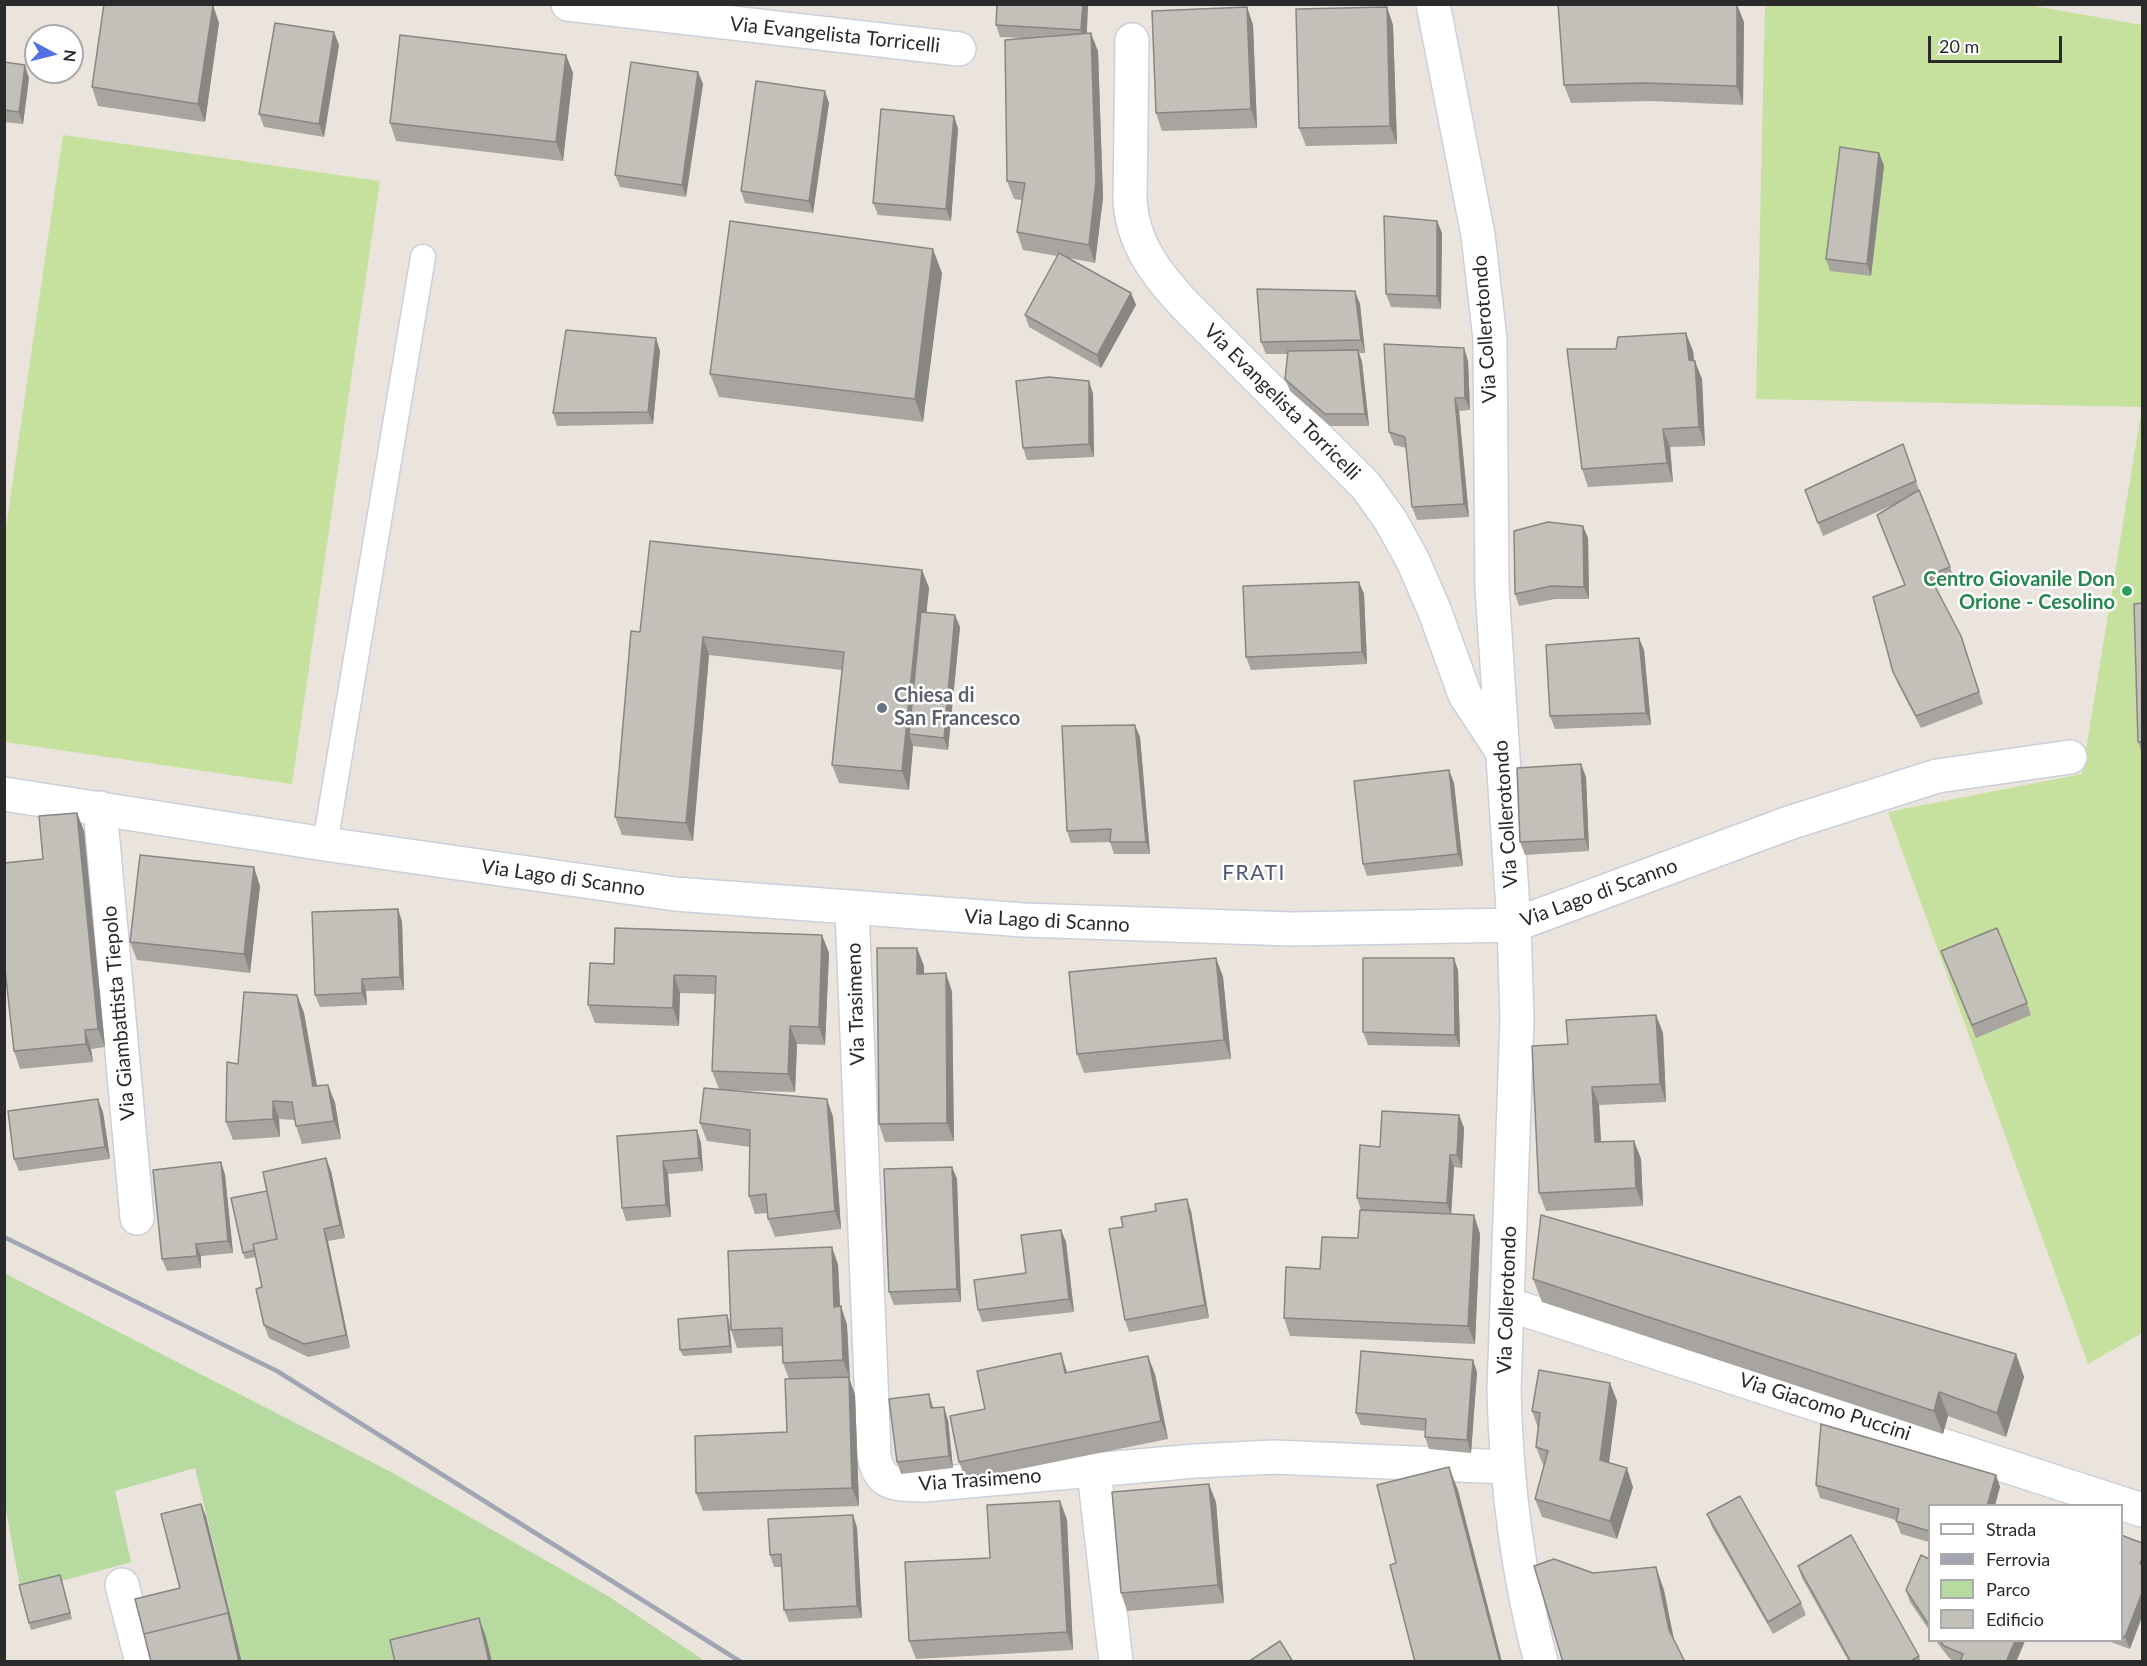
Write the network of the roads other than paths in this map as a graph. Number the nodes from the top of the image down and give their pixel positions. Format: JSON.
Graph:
{"nodes":[{"id":1,"x":568,"y":4,"type":"edge"},
{"id":2,"x":1433,"y":4,"type":"edge"},
{"id":3,"x":1132,"y":40,"type":"dead end"},
{"id":4,"x":959,"y":49,"type":"dead end"},
{"id":5,"x":423,"y":257,"type":"dead end"},
{"id":6,"x":1502,"y":751,"type":"junction"},
{"id":7,"x":2070,"y":757,"type":"dead end"},
{"id":8,"x":4,"y":794,"type":"edge"},
{"id":9,"x":100,"y":808,"type":"junction"},
{"id":10,"x":325,"y":844,"type":"junction"},
{"id":11,"x":852,"y":909,"type":"junction"},
{"id":12,"x":1514,"y":925,"type":"junction"},
{"id":13,"x":137,"y":1218,"type":"dead end"},
{"id":14,"x":1507,"y":1304,"type":"junction"},
{"id":15,"x":1506,"y":1467,"type":"junction"},
{"id":16,"x":1094,"y":1472,"type":"junction"},
{"id":17,"x":2142,"y":1510,"type":"edge"},
{"id":18,"x":122,"y":1585,"type":"dead end"},
{"id":19,"x":142,"y":1662,"type":"edge"},
{"id":20,"x":1116,"y":1662,"type":"edge"},
{"id":21,"x":1541,"y":1662,"type":"edge"}],
"edges":[{"from":1,"to":4,"type":"street","name":"Via Evangelista Torricelli"},
{"from":2,"to":6,"type":"street","name":"Via Collerotondo"},
{"from":3,"to":6,"type":"street","name":"Via Evangelista Torricelli"},
{"from":5,"to":10,"type":"lane"},
{"from":6,"to":12,"type":"street","name":"Via Collerotondo"},
{"from":7,"to":12,"type":"street","name":"Via Lago di Scanno"},
{"from":8,"to":9,"type":"street","name":"Via Lago di Scanno"},
{"from":9,"to":10,"type":"street","name":"Via Lago di Scanno"},
{"from":9,"to":13,"type":"street","name":"Via Giambattista Tiepolo"},
{"from":10,"to":11,"type":"street","name":"Via Lago di Scanno"},
{"from":11,"to":12,"type":"street","name":"Via Lago di Scanno"},
{"from":11,"to":16,"type":"street","name":"Via Trasimeno"},
{"from":12,"to":14,"type":"street","name":"Via Collerotondo"},
{"from":14,"to":15,"type":"street","name":"Via Collerotondo"},
{"from":14,"to":17,"type":"street","name":"Via Giacomo Puccini"},
{"from":15,"to":16,"type":"street","name":"Via Trasimeno"},
{"from":15,"to":21,"type":"street","name":"Via Collerotondo"},
{"from":16,"to":20,"type":"street"},
{"from":18,"to":19,"type":"street"}]}
